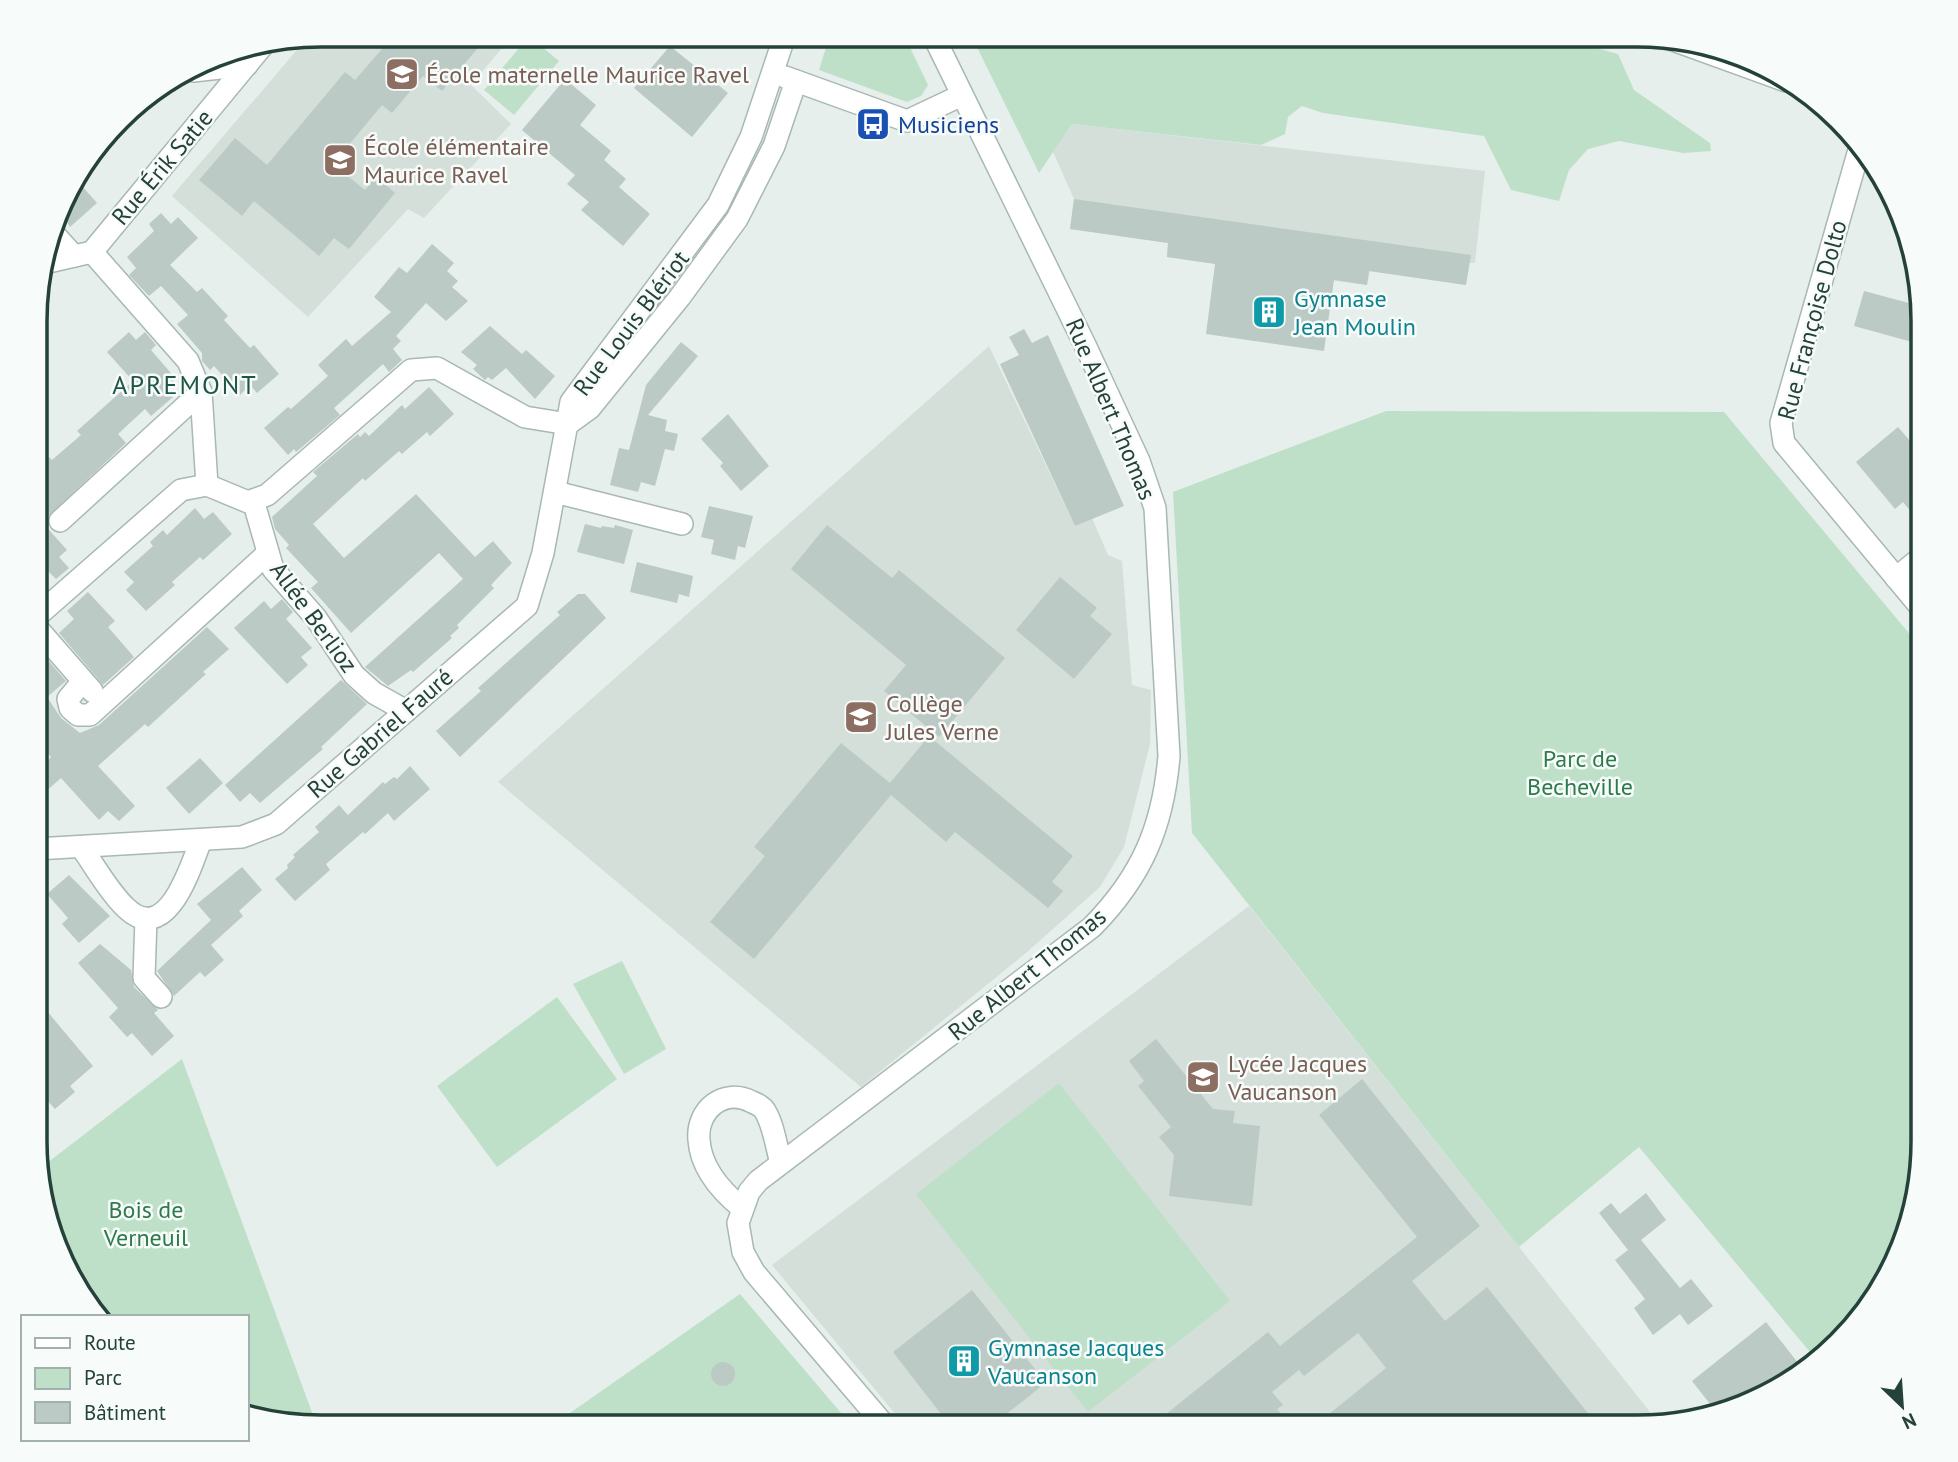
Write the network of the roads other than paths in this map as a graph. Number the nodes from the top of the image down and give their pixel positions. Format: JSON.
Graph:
{"nodes":[{"id":1,"x":781,"y":47,"type":"edge"},
{"id":2,"x":939,"y":47,"type":"edge"},
{"id":3,"x":254,"y":56,"type":"edge"},
{"id":4,"x":247,"y":65,"type":"junction"},
{"id":5,"x":215,"y":69,"type":"edge"},
{"id":6,"x":772,"y":73,"type":"junction"},
{"id":7,"x":796,"y":81,"type":"junction"},
{"id":8,"x":962,"y":95,"type":"junction"},
{"id":9,"x":1857,"y":158,"type":"edge"},
{"id":10,"x":60,"y":238,"type":"edge"},
{"id":11,"x":83,"y":254,"type":"junction"},
{"id":12,"x":55,"y":261,"type":"edge"},
{"id":13,"x":201,"y":392,"type":"junction"},
{"id":14,"x":568,"y":424,"type":"junction"},
{"id":15,"x":207,"y":485,"type":"junction"},
{"id":16,"x":555,"y":492,"type":"junction"},
{"id":17,"x":253,"y":500,"type":"junction"},
{"id":18,"x":60,"y":521,"type":"dead end"},
{"id":19,"x":682,"y":524,"type":"dead end"},
{"id":20,"x":268,"y":553,"type":"junction"},
{"id":21,"x":1911,"y":566,"type":"edge"},
{"id":22,"x":1896,"y":578,"type":"junction"},
{"id":23,"x":1911,"y":596,"type":"edge"},
{"id":24,"x":47,"y":607,"type":"edge"},
{"id":25,"x":47,"y":640,"type":"edge"},
{"id":26,"x":406,"y":711,"type":"junction"},
{"id":27,"x":201,"y":840,"type":"junction"},
{"id":28,"x":81,"y":846,"type":"junction"},
{"id":29,"x":47,"y":848,"type":"edge"},
{"id":30,"x":146,"y":918,"type":"junction"},
{"id":31,"x":161,"y":997,"type":"dead end"},
{"id":32,"x":781,"y":1163,"type":"junction"},
{"id":33,"x":742,"y":1208,"type":"junction"},
{"id":34,"x":876,"y":1415,"type":"edge"}],
"edges":[{"from":1,"to":6,"type":"street","name":"Rue Louis Blériot"},
{"from":2,"to":8,"type":"street","name":"Rue Albert Thomas"},
{"from":3,"to":4,"type":"street","name":"Rue Érik Satie"},
{"from":4,"to":5,"type":"street"},
{"from":4,"to":11,"type":"street","name":"Rue Érik Satie"},
{"from":6,"to":7,"type":"street"},
{"from":6,"to":14,"type":"street","name":"Rue Louis Blériot"},
{"from":7,"to":8,"type":"street"},
{"from":7,"to":14,"type":"street","name":"Rue Louis Blériot"},
{"from":8,"to":32,"type":"street","name":"Rue Albert Thomas"},
{"from":9,"to":22,"type":"street","name":"Rue Françoise Dolto"},
{"from":10,"to":11,"type":"street"},
{"from":11,"to":12,"type":"street"},
{"from":11,"to":13,"type":"street"},
{"from":13,"to":15,"type":"street"},
{"from":13,"to":18,"type":"street"},
{"from":14,"to":16,"type":"street","name":"Rue Gabriel Fauré"},
{"from":14,"to":17,"type":"street"},
{"from":15,"to":17,"type":"street"},
{"from":15,"to":24,"type":"street"},
{"from":16,"to":19,"type":"street"},
{"from":16,"to":26,"type":"street","name":"Rue Gabriel Fauré"},
{"from":17,"to":20,"type":"street","name":"Allée Berlioz"},
{"from":20,"to":25,"type":"street"},
{"from":20,"to":26,"type":"street","name":"Allée Berlioz"},
{"from":21,"to":22,"type":"street"},
{"from":22,"to":23,"type":"street","name":"Rue Françoise Dolto"},
{"from":26,"to":27,"type":"street","name":"Rue Gabriel Fauré"},
{"from":27,"to":28,"type":"street","name":"Rue Gabriel Fauré"},
{"from":27,"to":30,"type":"street"},
{"from":28,"to":29,"type":"street","name":"Rue Gabriel Fauré"},
{"from":28,"to":30,"type":"street"},
{"from":30,"to":31,"type":"street"},
{"from":32,"to":33,"type":"street","name":"Rue Albert Thomas"},
{"from":32,"to":33,"type":"street"},
{"from":33,"to":34,"type":"street"}]}
